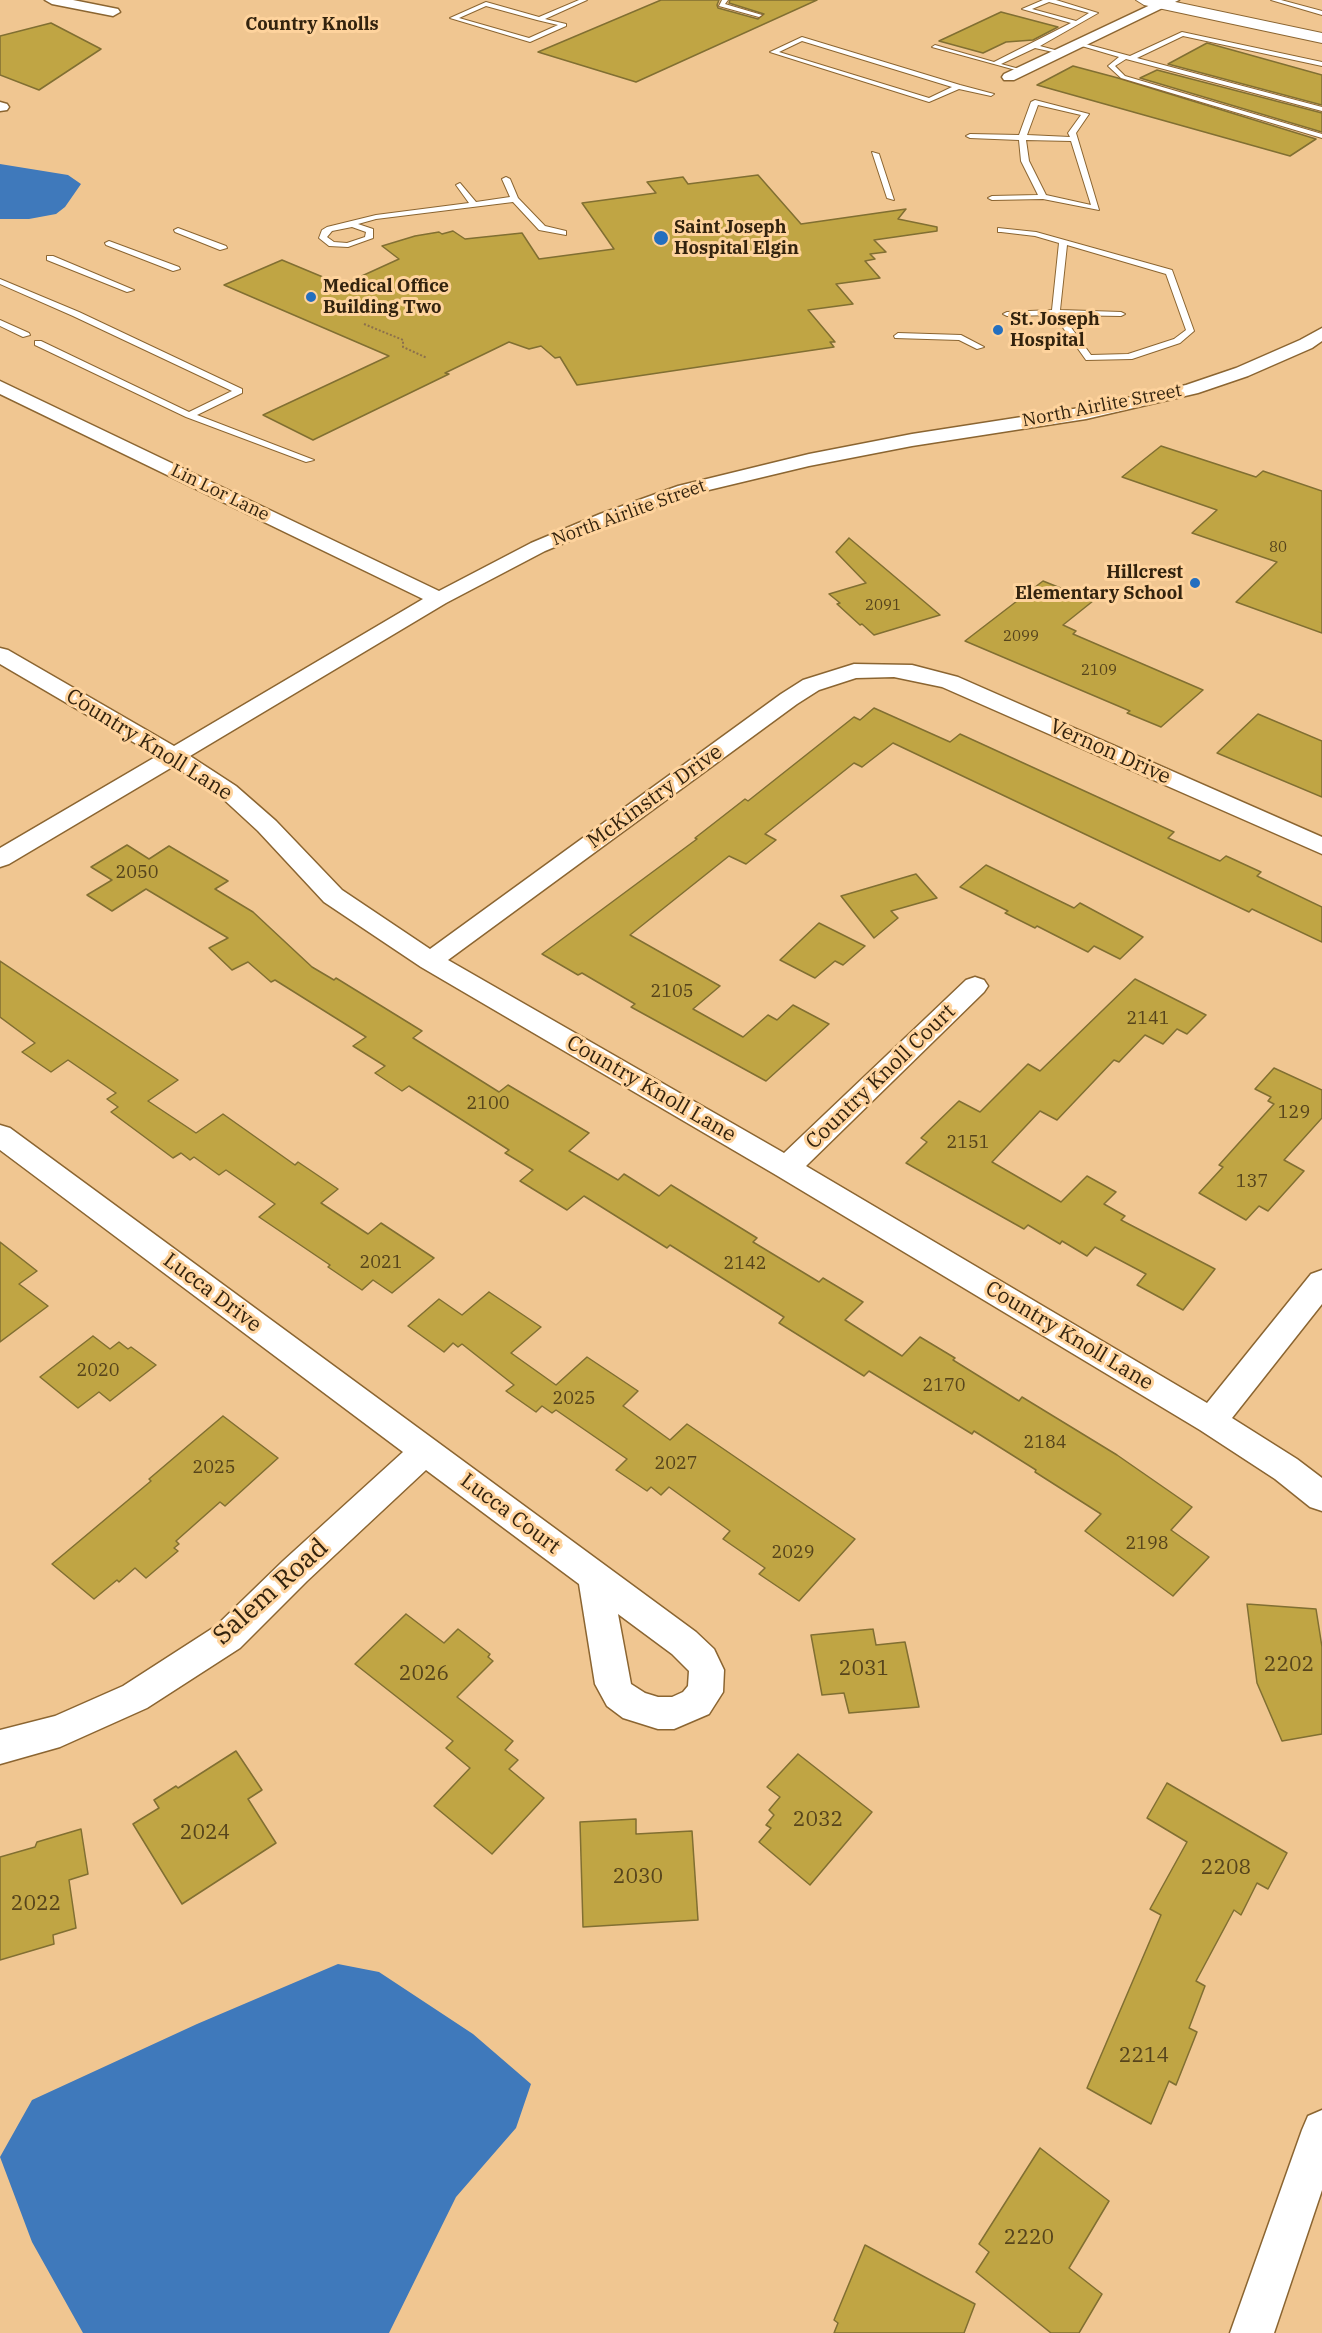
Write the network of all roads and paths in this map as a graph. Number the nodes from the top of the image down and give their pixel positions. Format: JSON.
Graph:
{"nodes":[{"id":1,"x":52,"y":0,"type":"edge"},
{"id":2,"x":584,"y":0,"type":"edge"},
{"id":3,"x":726,"y":0,"type":"edge"},
{"id":4,"x":1049,"y":0,"type":"edge"},
{"id":5,"x":1144,"y":0,"type":"edge"},
{"id":6,"x":1275,"y":0,"type":"edge"},
{"id":7,"x":1168,"y":2,"type":"edge"},
{"id":8,"x":113,"y":12,"type":"dead end"},
{"id":9,"x":1322,"y":13,"type":"edge"},
{"id":10,"x":759,"y":15,"type":"dead end"},
{"id":11,"x":539,"y":18,"type":"junction"},
{"id":12,"x":1077,"y":23,"type":"junction"},
{"id":13,"x":1322,"y":38,"type":"edge"},
{"id":14,"x":1078,"y":44,"type":"junction"},
{"id":15,"x":1034,"y":46,"type":"junction"},
{"id":16,"x":935,"y":47,"type":"dead end"},
{"id":17,"x":1060,"y":53,"type":"junction"},
{"id":18,"x":1128,"y":57,"type":"junction"},
{"id":19,"x":995,"y":64,"type":"junction"},
{"id":20,"x":1322,"y":64,"type":"edge"},
{"id":21,"x":1015,"y":74,"type":"joint"},
{"id":22,"x":958,"y":87,"type":"junction"},
{"id":23,"x":991,"y":94,"type":"dead end"},
{"id":24,"x":1322,"y":110,"type":"edge"},
{"id":25,"x":970,"y":136,"type":"dead end"},
{"id":26,"x":1322,"y":136,"type":"edge"},
{"id":27,"x":1022,"y":138,"type":"junction"},
{"id":28,"x":1074,"y":139,"type":"junction"},
{"id":29,"x":875,"y":154,"type":"dead end"},
{"id":30,"x":506,"y":179,"type":"dead end"},
{"id":31,"x":460,"y":185,"type":"dead end"},
{"id":32,"x":1043,"y":197,"type":"junction"},
{"id":33,"x":891,"y":198,"type":"dead end"},
{"id":34,"x":992,"y":198,"type":"dead end"},
{"id":35,"x":515,"y":199,"type":"junction"},
{"id":36,"x":474,"y":204,"type":"junction"},
{"id":37,"x":345,"y":225,"type":"junction"},
{"id":38,"x":178,"y":230,"type":"dead end"},
{"id":39,"x":1000,"y":230,"type":"dead end"},
{"id":40,"x":563,"y":233,"type":"dead end"},
{"id":41,"x":1063,"y":241,"type":"junction"},
{"id":42,"x":109,"y":243,"type":"dead end"},
{"id":43,"x":223,"y":248,"type":"dead end"},
{"id":44,"x":50,"y":258,"type":"dead end"},
{"id":45,"x":176,"y":269,"type":"dead end"},
{"id":46,"x":0,"y":281,"type":"edge"},
{"id":47,"x":130,"y":290,"type":"dead end"},
{"id":48,"x":1056,"y":312,"type":"junction"},
{"id":49,"x":1007,"y":314,"type":"dead end"},
{"id":50,"x":1121,"y":314,"type":"dead end"},
{"id":51,"x":0,"y":323,"type":"edge"},
{"id":52,"x":364,"y":324,"type":"dead end"},
{"id":53,"x":1322,"y":333,"type":"edge"},
{"id":54,"x":26,"y":335,"type":"dead end"},
{"id":55,"x":898,"y":336,"type":"dead end"},
{"id":56,"x":38,"y":343,"type":"dead end"},
{"id":57,"x":980,"y":347,"type":"dead end"},
{"id":58,"x":427,"y":358,"type":"dead end"},
{"id":59,"x":0,"y":387,"type":"edge"},
{"id":60,"x":189,"y":415,"type":"junction"},
{"id":61,"x":309,"y":460,"type":"dead end"},
{"id":62,"x":439,"y":599,"type":"junction"},
{"id":63,"x":0,"y":655,"type":"edge"},
{"id":64,"x":894,"y":669,"type":"joint"},
{"id":65,"x":174,"y":756,"type":"junction"},
{"id":66,"x":1322,"y":846,"type":"edge"},
{"id":67,"x":0,"y":859,"type":"edge"},
{"id":68,"x":430,"y":961,"type":"junction"},
{"id":69,"x":975,"y":986,"type":"dead end"},
{"id":70,"x":0,"y":1135,"type":"edge"},
{"id":71,"x":786,"y":1168,"type":"junction"},
{"id":72,"x":1322,"y":1282,"type":"edge"},
{"id":73,"x":1211,"y":1421,"type":"junction"},
{"id":74,"x":425,"y":1451,"type":"junction"},
{"id":75,"x":1322,"y":1497,"type":"edge"},
{"id":76,"x":595,"y":1577,"type":"dead end"},
{"id":77,"x":0,"y":1747,"type":"edge"},
{"id":78,"x":1322,"y":2130,"type":"edge"},
{"id":79,"x":1252,"y":2333,"type":"edge"}],
"edges":[{"from":1,"to":8,"type":"street"},
{"from":2,"to":11,"type":"lane"},
{"from":3,"to":10,"type":"lane"},
{"from":4,"to":12,"type":"lane"},
{"from":4,"to":12,"type":"lane"},
{"from":5,"to":7,"type":"main road"},
{"from":6,"to":9,"type":"lane"},
{"from":7,"to":13,"type":"main road"},
{"from":7,"to":14,"type":"street"},
{"from":11,"to":11,"type":"lane"},
{"from":12,"to":15,"type":"lane"},
{"from":14,"to":17,"type":"street"},
{"from":14,"to":18,"type":"lane"},
{"from":15,"to":17,"type":"lane"},
{"from":15,"to":19,"type":"lane"},
{"from":16,"to":19,"type":"lane"},
{"from":17,"to":21,"type":"street"},
{"from":18,"to":20,"type":"lane"},
{"from":18,"to":24,"type":"lane"},
{"from":18,"to":26,"type":"lane"},
{"from":19,"to":21,"type":"lane"},
{"from":22,"to":22,"type":"lane"},
{"from":22,"to":23,"type":"lane"},
{"from":25,"to":27,"type":"lane"},
{"from":27,"to":28,"type":"lane"},
{"from":27,"to":28,"type":"lane"},
{"from":27,"to":32,"type":"lane"},
{"from":28,"to":32,"type":"lane"},
{"from":29,"to":33,"type":"lane"},
{"from":30,"to":35,"type":"lane"},
{"from":31,"to":36,"type":"lane"},
{"from":32,"to":34,"type":"lane"},
{"from":35,"to":36,"type":"lane"},
{"from":35,"to":40,"type":"lane"},
{"from":36,"to":37,"type":"lane"},
{"from":37,"to":37,"type":"lane"},
{"from":38,"to":43,"type":"lane"},
{"from":39,"to":41,"type":"lane"},
{"from":41,"to":48,"type":"lane"},
{"from":41,"to":48,"type":"lane"},
{"from":42,"to":45,"type":"lane"},
{"from":44,"to":47,"type":"lane"},
{"from":46,"to":60,"type":"lane"},
{"from":48,"to":49,"type":"lane"},
{"from":48,"to":50,"type":"lane"},
{"from":51,"to":54,"type":"lane"},
{"from":52,"to":58,"type":"path"},
{"from":53,"to":62,"type":"street","name":"North Airlite Street"},
{"from":55,"to":57,"type":"lane"},
{"from":56,"to":60,"type":"lane"},
{"from":59,"to":62,"type":"street","name":"Lin Lor Lane"},
{"from":60,"to":61,"type":"lane"},
{"from":62,"to":65,"type":"street","name":"North Airlite Street"},
{"from":63,"to":65,"type":"street","name":"Country Knoll Lane"},
{"from":64,"to":66,"type":"street","name":"Vernon Drive"},
{"from":64,"to":68,"type":"street","name":"McKinstry Drive"},
{"from":65,"to":67,"type":"street","name":"North Airlite Street"},
{"from":65,"to":68,"type":"street","name":"Country Knoll Lane"},
{"from":68,"to":71,"type":"street","name":"Country Knoll Lane"},
{"from":69,"to":71,"type":"street","name":"Country Knoll Court"},
{"from":70,"to":74,"type":"street","name":"Lucca Drive"},
{"from":71,"to":73,"type":"street","name":"Country Knoll Lane"},
{"from":72,"to":73,"type":"street"},
{"from":73,"to":75,"type":"street","name":"Country Knoll Lane"},
{"from":74,"to":76,"type":"street","name":"Lucca Court"},
{"from":74,"to":77,"type":"street","name":"Salem Road"},
{"from":78,"to":79,"type":"street"}]}
